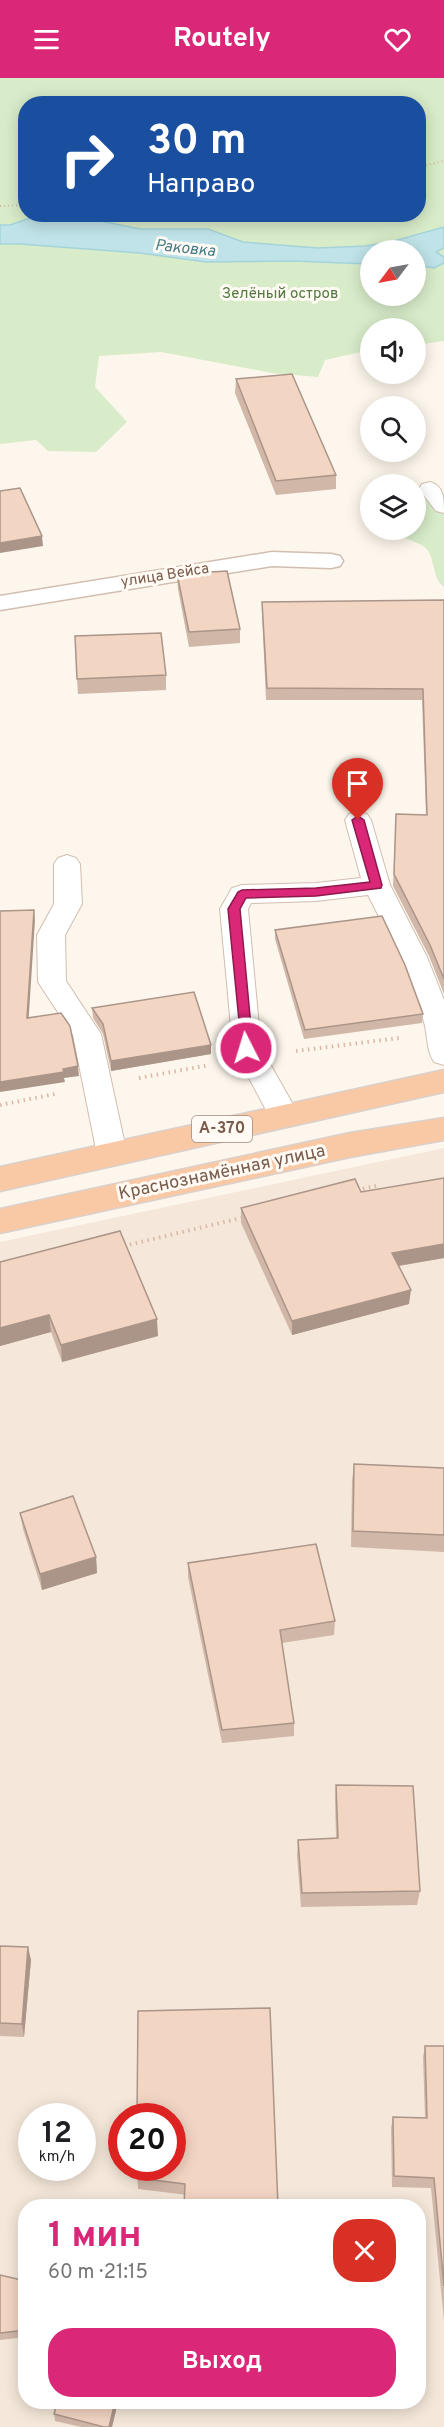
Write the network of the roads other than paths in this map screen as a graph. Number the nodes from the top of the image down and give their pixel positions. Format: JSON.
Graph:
{"nodes":[{"id":1,"x":331,"y":561,"type":"dead end"},
{"id":2,"x":0,"y":603,"type":"edge"},
{"id":3,"x":358,"y":820,"type":"dead end"},
{"id":4,"x":67,"y":864,"type":"dead end"},
{"id":5,"x":377,"y":885,"type":"junction"},
{"id":6,"x":444,"y":1054,"type":"edge"},
{"id":7,"x":444,"y":1081,"type":"edge"},
{"id":8,"x":284,"y":1115,"type":"junction"},
{"id":9,"x":444,"y":1129,"type":"edge"},
{"id":10,"x":112,"y":1154,"type":"junction"},
{"id":11,"x":0,"y":1179,"type":"edge"},
{"id":12,"x":0,"y":1221,"type":"edge"}],
"edges":[{"from":1,"to":2,"type":"street","name":"улица Вейса"},
{"from":3,"to":5,"type":"lane"},
{"from":4,"to":10,"type":"lane"},
{"from":5,"to":6,"type":"lane"},
{"from":5,"to":8,"type":"lane"},
{"from":7,"to":8,"type":"highway","number":"А-370"},
{"from":8,"to":10,"type":"highway","number":"А-370"},
{"from":9,"to":12,"type":"highway","name":"Краснознамённая улица","number":"А-370"},
{"from":10,"to":11,"type":"highway","number":"А-370"}]}
